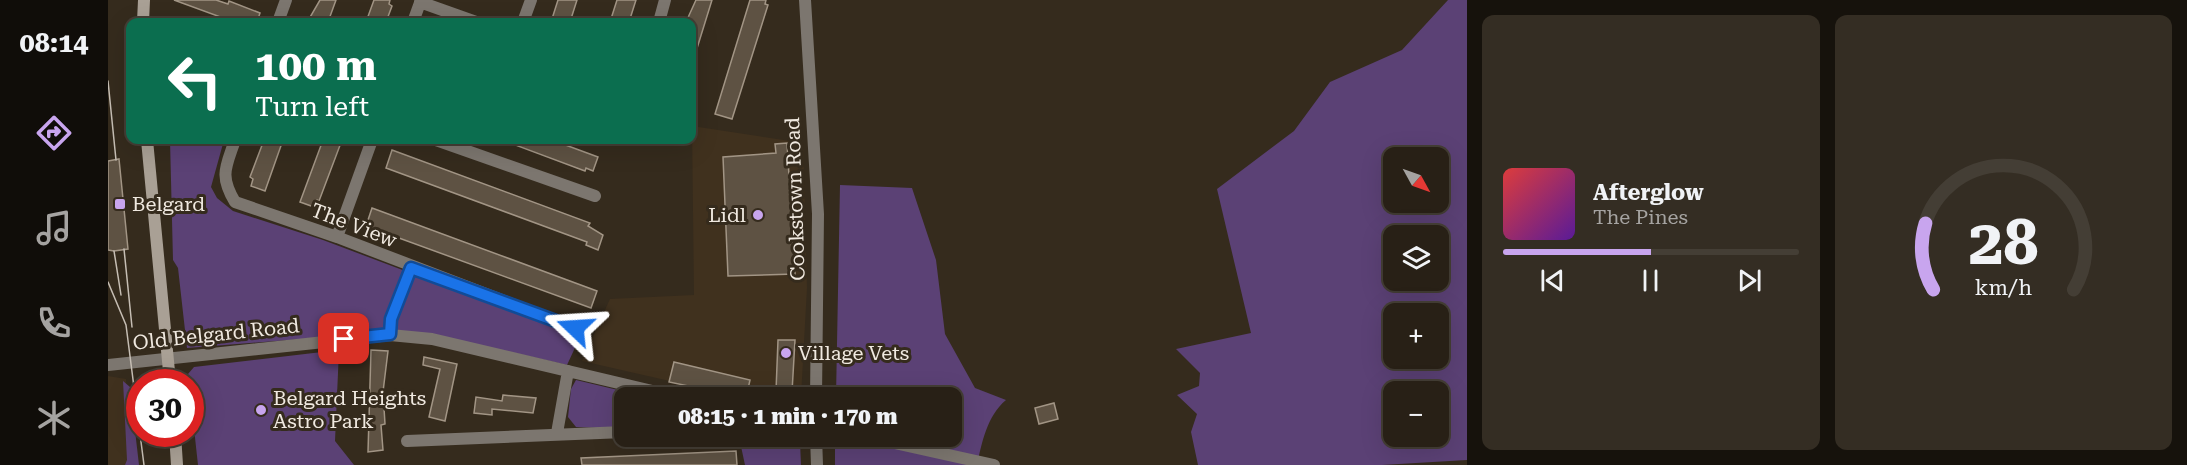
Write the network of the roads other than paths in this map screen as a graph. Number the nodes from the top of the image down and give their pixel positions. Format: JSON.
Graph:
{"nodes":[{"id":1,"x":144,"y":0,"type":"edge"},
{"id":2,"x":286,"y":0,"type":"edge"},
{"id":3,"x":531,"y":0,"type":"edge"},
{"id":4,"x":666,"y":0,"type":"edge"},
{"id":5,"x":805,"y":0,"type":"edge"},
{"id":6,"x":421,"y":1,"type":"edge"},
{"id":7,"x":143,"y":18,"type":"edge"},
{"id":8,"x":279,"y":18,"type":"edge"},
{"id":9,"x":415,"y":18,"type":"edge"},
{"id":10,"x":466,"y":18,"type":"edge"},
{"id":11,"x":524,"y":18,"type":"edge"},
{"id":12,"x":660,"y":18,"type":"edge"},
{"id":13,"x":147,"y":144,"type":"edge"},
{"id":14,"x":235,"y":144,"type":"edge"},
{"id":15,"x":371,"y":144,"type":"edge"},
{"id":16,"x":447,"y":144,"type":"edge"},
{"id":17,"x":595,"y":196,"type":"dead end"},
{"id":18,"x":337,"y":237,"type":"junction"},
{"id":19,"x":411,"y":268,"type":"junction"},
{"id":20,"x":575,"y":328,"type":"dead end"},
{"id":21,"x":390,"y":334,"type":"junction"},
{"id":22,"x":167,"y":358,"type":"junction"},
{"id":23,"x":108,"y":365,"type":"edge"},
{"id":24,"x":168,"y":369,"type":"edge"},
{"id":25,"x":568,"y":371,"type":"junction"},
{"id":26,"x":636,"y":387,"type":"edge"},
{"id":27,"x":816,"y":387,"type":"edge"},
{"id":28,"x":614,"y":432,"type":"edge"},
{"id":29,"x":557,"y":433,"type":"junction"},
{"id":30,"x":407,"y":441,"type":"dead end"},
{"id":31,"x":176,"y":447,"type":"edge"},
{"id":32,"x":817,"y":447,"type":"edge"},
{"id":33,"x":914,"y":447,"type":"edge"},
{"id":34,"x":987,"y":463,"type":"edge"},
{"id":35,"x":177,"y":465,"type":"edge"},
{"id":36,"x":818,"y":465,"type":"edge"}],
"edges":[{"from":1,"to":7,"type":"main road"},
{"from":2,"to":8,"type":"street"},
{"from":3,"to":11,"type":"street"},
{"from":4,"to":12,"type":"street"},
{"from":5,"to":27,"type":"street","name":"Cookstown Road"},
{"from":6,"to":9,"type":"street"},
{"from":6,"to":10,"type":"street"},
{"from":13,"to":22,"type":"main road"},
{"from":14,"to":18,"type":"street","name":"The View"},
{"from":15,"to":18,"type":"street"},
{"from":16,"to":17,"type":"street"},
{"from":18,"to":19,"type":"street","name":"The View"},
{"from":19,"to":20,"type":"street","name":"The View"},
{"from":19,"to":21,"type":"street"},
{"from":21,"to":22,"type":"street","name":"Old Belgard Road"},
{"from":21,"to":25,"type":"street","name":"Old Belgard Road"},
{"from":22,"to":23,"type":"street","name":"Old Belgard Road"},
{"from":22,"to":24,"type":"main road"},
{"from":25,"to":26,"type":"street","name":"Old Belgard Road"},
{"from":25,"to":29,"type":"street"},
{"from":28,"to":29,"type":"street"},
{"from":29,"to":30,"type":"street"},
{"from":31,"to":35,"type":"main road"},
{"from":32,"to":36,"type":"street"},
{"from":33,"to":34,"type":"street"}]}
